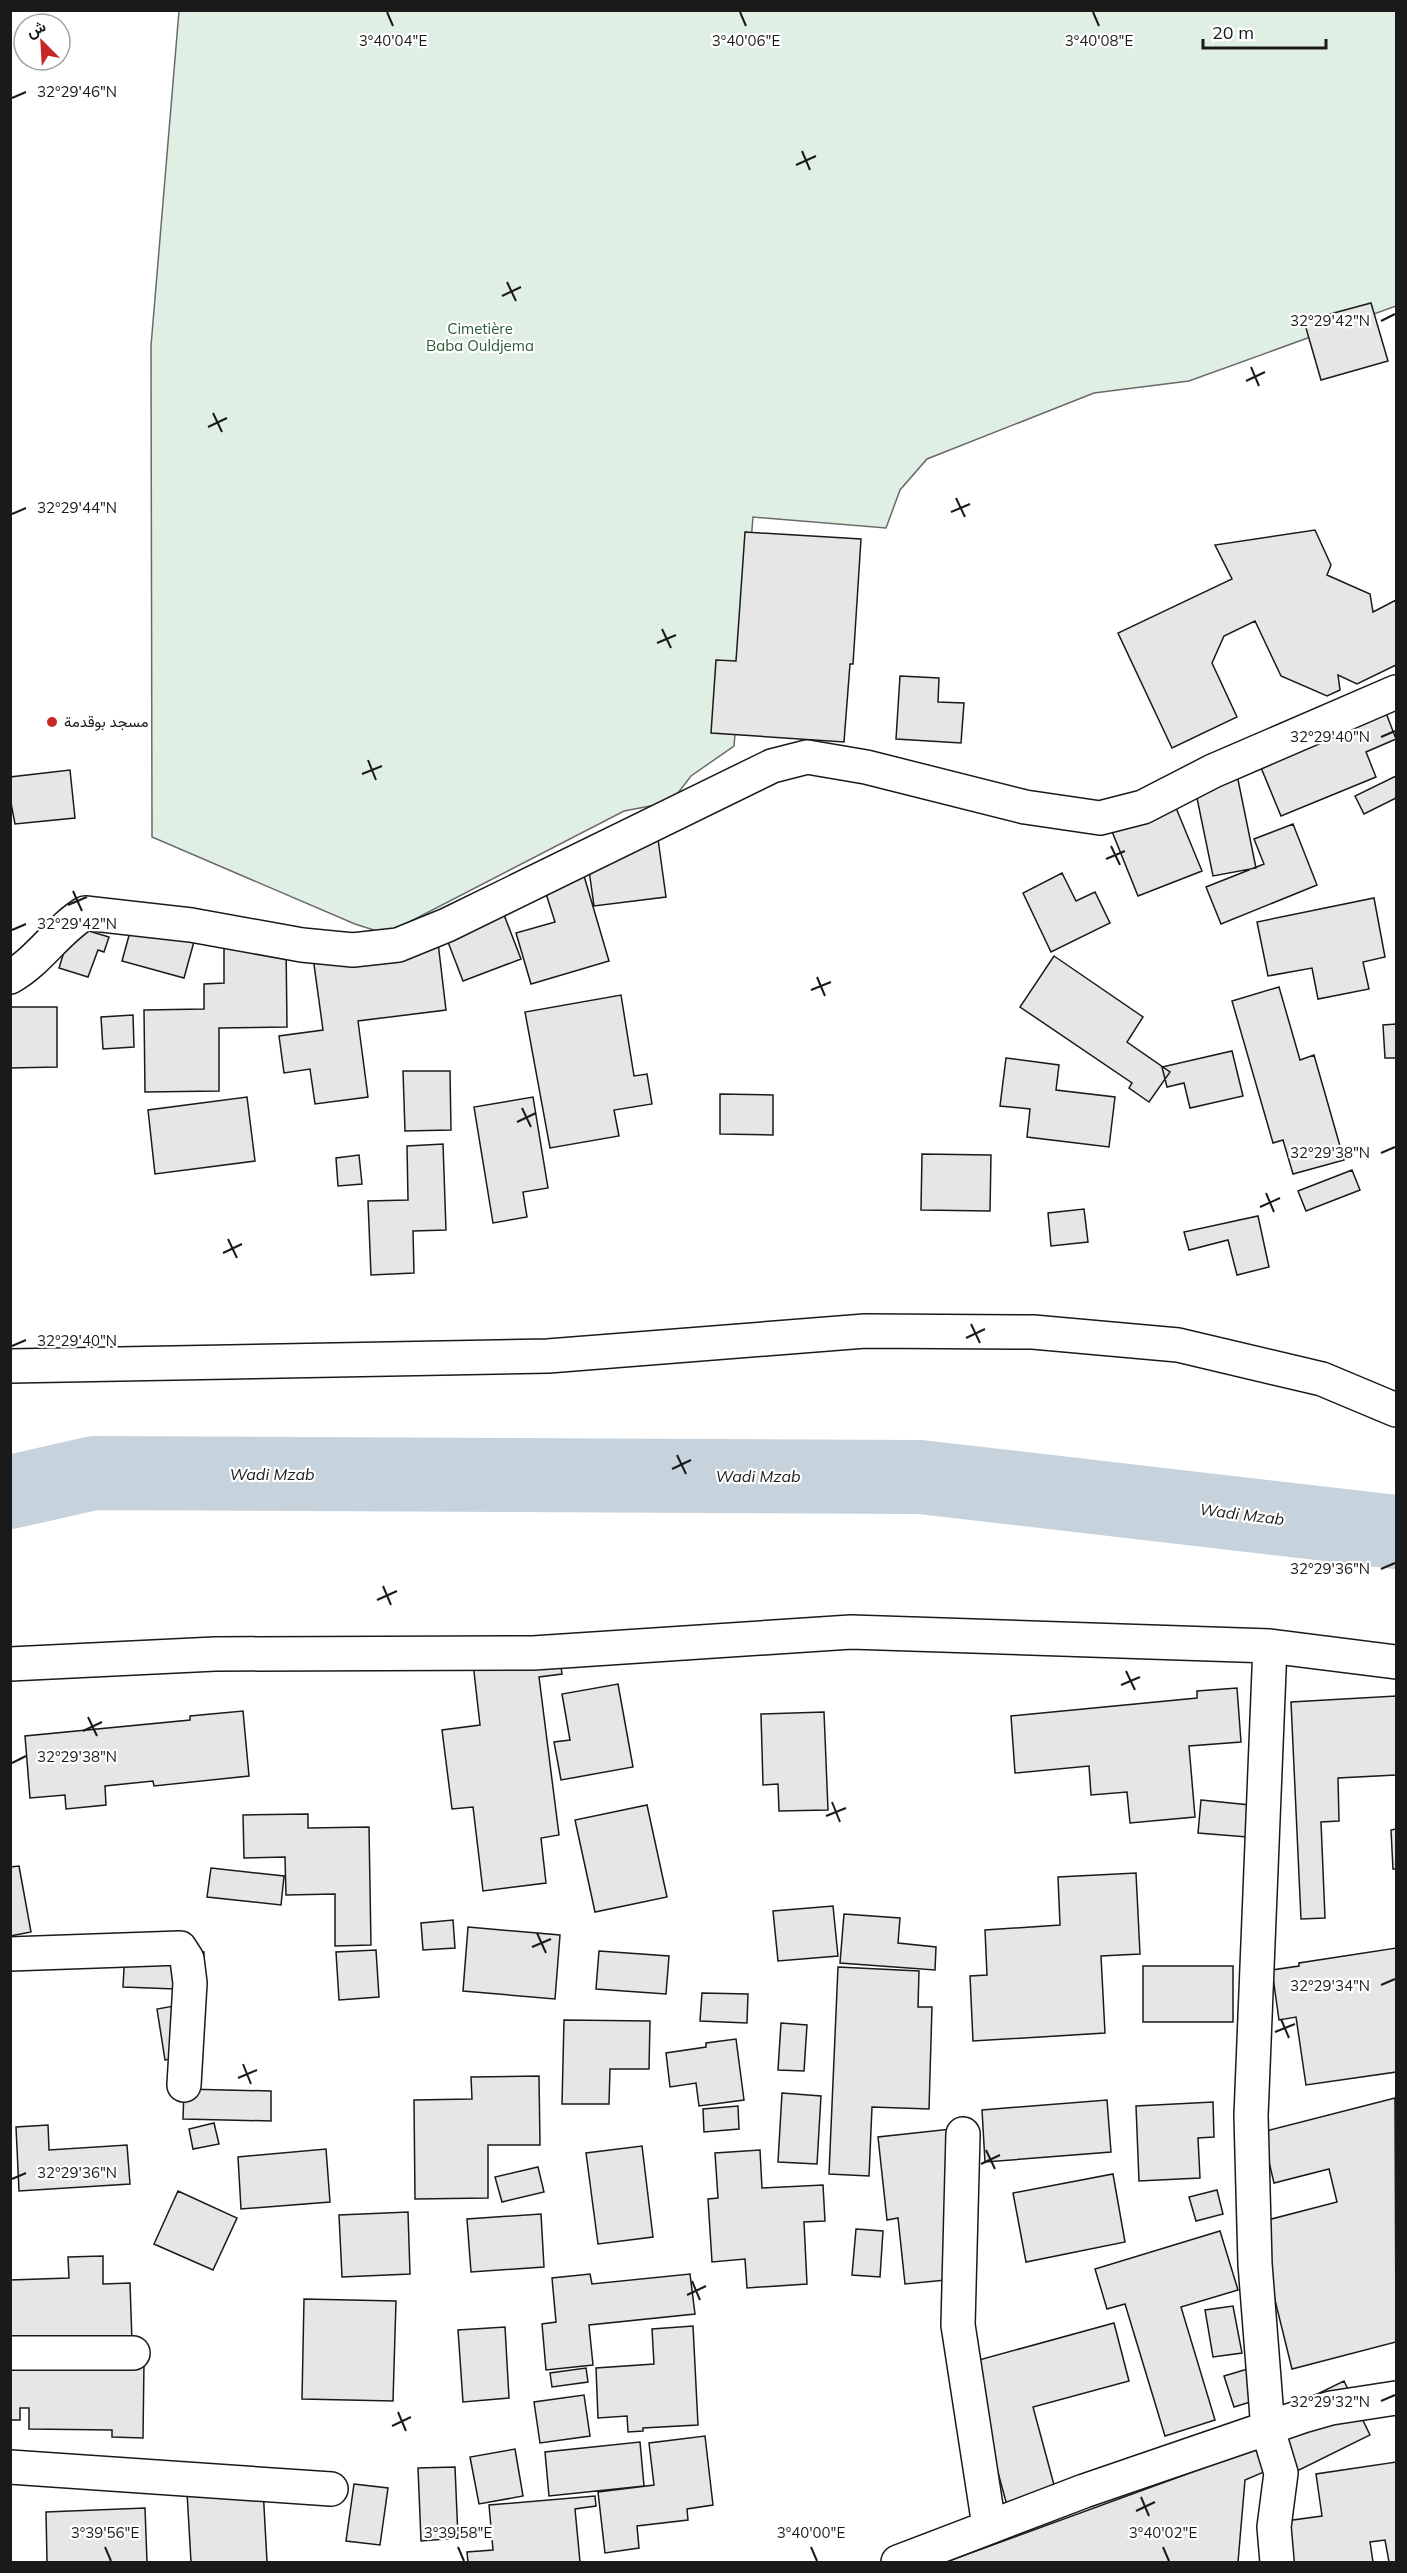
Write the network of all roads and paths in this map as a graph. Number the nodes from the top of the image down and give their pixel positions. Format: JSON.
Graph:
{"nodes":[{"id":1,"x":1396,"y":692,"type":"edge"},
{"id":2,"x":10,"y":977,"type":"edge"},
{"id":3,"x":10,"y":1366,"type":"edge"},
{"id":4,"x":1396,"y":1410,"type":"edge"},
{"id":5,"x":1270,"y":1646,"type":"junction"},
{"id":6,"x":1396,"y":1662,"type":"edge"},
{"id":7,"x":10,"y":1664,"type":"edge"},
{"id":8,"x":10,"y":1953,"type":"edge"},
{"id":9,"x":184,"y":2085,"type":"dead end"},
{"id":10,"x":963,"y":2134,"type":"dead end"},
{"id":11,"x":10,"y":2353,"type":"edge"},
{"id":12,"x":133,"y":2353,"type":"dead end"},
{"id":13,"x":1396,"y":2398,"type":"edge"},
{"id":14,"x":1268,"y":2430,"type":"junction"},
{"id":15,"x":10,"y":2468,"type":"edge"},
{"id":16,"x":331,"y":2489,"type":"dead end"},
{"id":17,"x":989,"y":2526,"type":"junction"},
{"id":18,"x":898,"y":2562,"type":"edge"},
{"id":19,"x":1276,"y":2562,"type":"edge"}],
"edges":[{"from":1,"to":2,"type":"street"},
{"from":3,"to":4,"type":"street"},
{"from":5,"to":6,"type":"street"},
{"from":5,"to":7,"type":"street"},
{"from":5,"to":14,"type":"street"},
{"from":8,"to":9,"type":"street"},
{"from":10,"to":17,"type":"street"},
{"from":11,"to":12,"type":"street"},
{"from":13,"to":14,"type":"street"},
{"from":14,"to":17,"type":"street"},
{"from":14,"to":19,"type":"street"},
{"from":15,"to":16,"type":"street"},
{"from":17,"to":18,"type":"street"}]}
